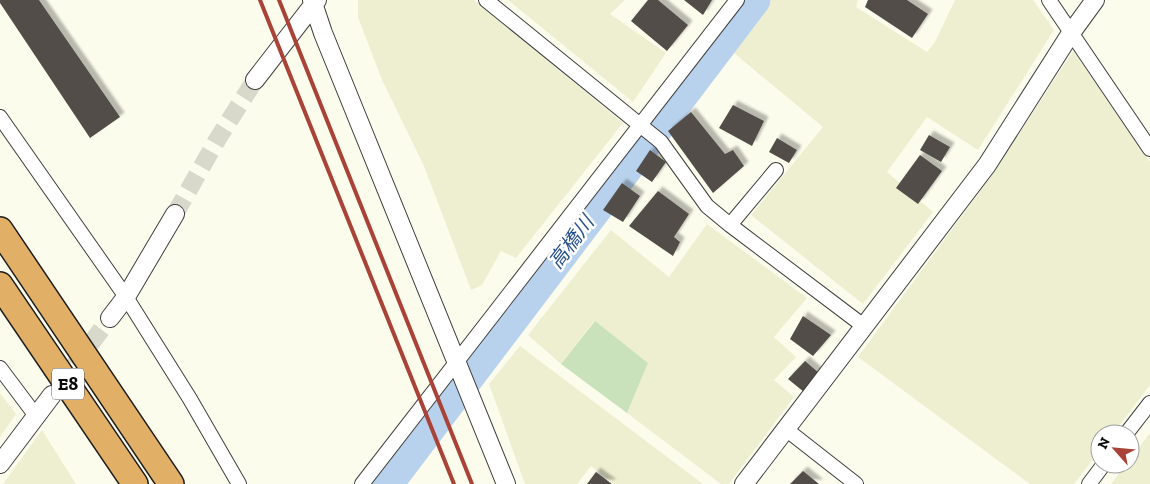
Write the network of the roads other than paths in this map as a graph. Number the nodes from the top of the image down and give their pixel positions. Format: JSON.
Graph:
{"nodes":[{"id":1,"x":486,"y":0,"type":"edge"},
{"id":2,"x":737,"y":0,"type":"edge"},
{"id":3,"x":1049,"y":0,"type":"edge"},
{"id":4,"x":1095,"y":0,"type":"edge"},
{"id":5,"x":314,"y":2,"type":"edge"},
{"id":6,"x":1071,"y":33,"type":"junction"},
{"id":7,"x":255,"y":80,"type":"tunnel mouth"},
{"id":8,"x":0,"y":117,"type":"edge"},
{"id":9,"x":641,"y":125,"type":"junction"},
{"id":10,"x":1150,"y":149,"type":"edge"},
{"id":11,"x":776,"y":170,"type":"dead end"},
{"id":12,"x":175,"y":214,"type":"tunnel mouth"},
{"id":13,"x":0,"y":215,"type":"edge"},
{"id":14,"x":730,"y":225,"type":"junction"},
{"id":15,"x":0,"y":230,"type":"edge"},
{"id":16,"x":0,"y":285,"type":"edge"},
{"id":17,"x":126,"y":298,"type":"junction"},
{"id":18,"x":110,"y":318,"type":"tunnel mouth"},
{"id":19,"x":865,"y":327,"type":"junction"},
{"id":20,"x":458,"y":362,"type":"junction"},
{"id":21,"x":0,"y":368,"type":"edge"},
{"id":22,"x":52,"y":395,"type":"tunnel mouth"},
{"id":23,"x":1150,"y":403,"type":"edge"},
{"id":24,"x":122,"y":408,"type":"junction"},
{"id":25,"x":36,"y":416,"type":"junction"},
{"id":26,"x":1134,"y":424,"type":"edge"},
{"id":27,"x":787,"y":430,"type":"junction"},
{"id":28,"x":0,"y":464,"type":"edge"},
{"id":29,"x":135,"y":484,"type":"edge"},
{"id":30,"x":171,"y":484,"type":"edge"},
{"id":31,"x":239,"y":484,"type":"edge"},
{"id":32,"x":362,"y":484,"type":"edge"},
{"id":33,"x":506,"y":484,"type":"edge"},
{"id":34,"x":744,"y":484,"type":"edge"},
{"id":35,"x":856,"y":484,"type":"edge"}],
"edges":[{"from":1,"to":9,"type":"street"},
{"from":2,"to":9,"type":"street"},
{"from":3,"to":6,"type":"street"},
{"from":4,"to":6,"type":"street"},
{"from":5,"to":7,"type":"street"},
{"from":5,"to":20,"type":"street"},
{"from":6,"to":10,"type":"street"},
{"from":6,"to":19,"type":"street"},
{"from":8,"to":17,"type":"street"},
{"from":9,"to":14,"type":"street"},
{"from":9,"to":20,"type":"street"},
{"from":11,"to":14,"type":"street"},
{"from":12,"to":17,"type":"street"},
{"from":13,"to":24,"type":"highway"},
{"from":14,"to":19,"type":"street"},
{"from":15,"to":24,"type":"highway","number":"E8"},
{"from":16,"to":29,"type":"highway","number":"E8"},
{"from":17,"to":18,"type":"street"},
{"from":17,"to":31,"type":"street"},
{"from":19,"to":27,"type":"street"},
{"from":20,"to":32,"type":"street"},
{"from":20,"to":33,"type":"street"},
{"from":21,"to":25,"type":"street"},
{"from":22,"to":25,"type":"street"},
{"from":23,"to":26,"type":"street"},
{"from":24,"to":30,"type":"highway","number":"E8"},
{"from":25,"to":28,"type":"street"},
{"from":27,"to":34,"type":"street"},
{"from":27,"to":35,"type":"street"}]}
